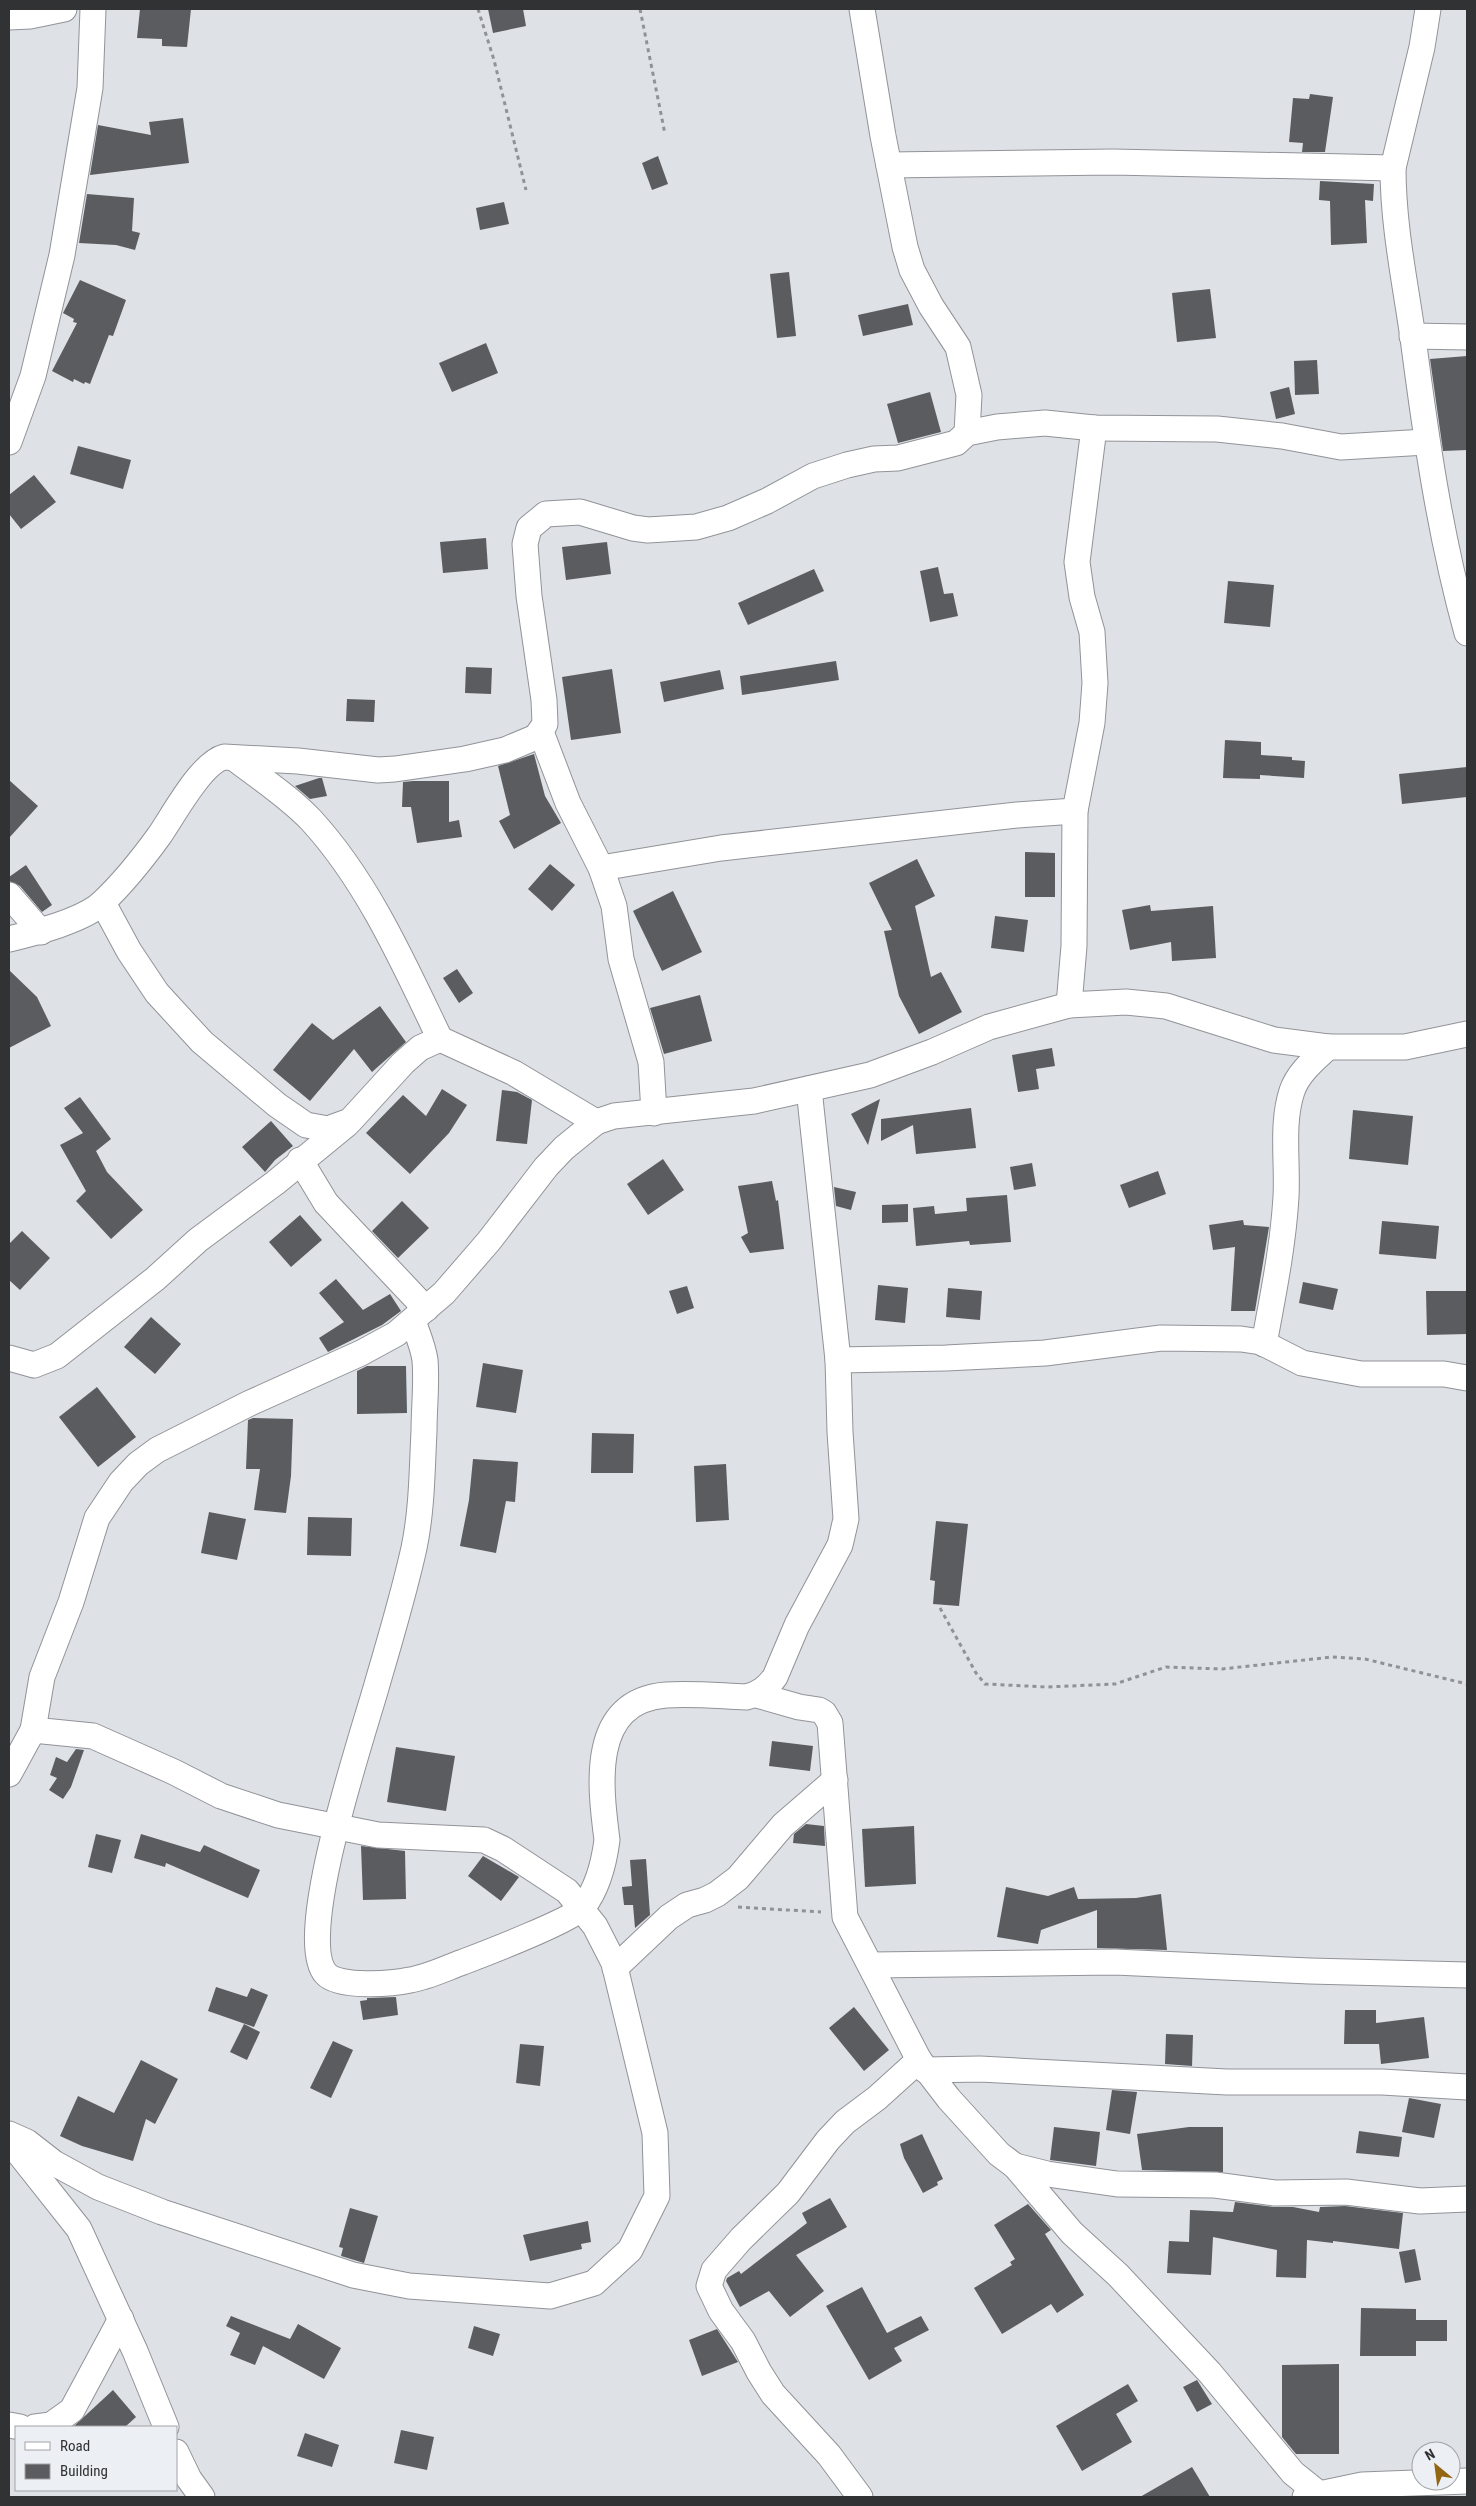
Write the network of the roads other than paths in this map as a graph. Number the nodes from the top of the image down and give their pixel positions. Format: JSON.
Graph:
{"nodes":[{"id":1,"x":64,"y":9,"type":"edge"},
{"id":2,"x":93,"y":9,"type":"edge"},
{"id":3,"x":862,"y":9,"type":"edge"},
{"id":4,"x":1428,"y":9,"type":"edge"},
{"id":5,"x":9,"y":16,"type":"edge"},
{"id":6,"x":890,"y":165,"type":"junction"},
{"id":7,"x":1393,"y":168,"type":"junction"},
{"id":8,"x":1412,"y":336,"type":"junction"},
{"id":9,"x":1467,"y":337,"type":"edge"},
{"id":10,"x":1094,"y":428,"type":"junction"},
{"id":11,"x":967,"y":433,"type":"junction"},
{"id":12,"x":9,"y":442,"type":"edge"},
{"id":13,"x":1426,"y":442,"type":"junction"},
{"id":14,"x":1467,"y":633,"type":"edge"},
{"id":15,"x":541,"y":732,"type":"junction"},
{"id":16,"x":234,"y":758,"type":"junction"},
{"id":17,"x":1075,"y":811,"type":"junction"},
{"id":18,"x":601,"y":868,"type":"junction"},
{"id":19,"x":9,"y":895,"type":"edge"},
{"id":20,"x":103,"y":902,"type":"junction"},
{"id":21,"x":41,"y":932,"type":"junction"},
{"id":22,"x":9,"y":939,"type":"edge"},
{"id":23,"x":1069,"y":1005,"type":"junction"},
{"id":24,"x":1467,"y":1034,"type":"edge"},
{"id":25,"x":440,"y":1039,"type":"junction"},
{"id":26,"x":1274,"y":1040,"type":"junction"},
{"id":27,"x":1328,"y":1047,"type":"junction"},
{"id":28,"x":809,"y":1089,"type":"junction"},
{"id":29,"x":1292,"y":1090,"type":"junction"},
{"id":30,"x":654,"y":1113,"type":"junction"},
{"id":31,"x":350,"y":1121,"type":"junction"},
{"id":32,"x":596,"y":1122,"type":"junction"},
{"id":33,"x":300,"y":1160,"type":"junction"},
{"id":34,"x":420,"y":1315,"type":"junction"},
{"id":35,"x":1264,"y":1344,"type":"junction"},
{"id":36,"x":9,"y":1358,"type":"edge"},
{"id":37,"x":838,"y":1360,"type":"junction"},
{"id":38,"x":1467,"y":1378,"type":"edge"},
{"id":39,"x":757,"y":1694,"type":"junction"},
{"id":40,"x":33,"y":1730,"type":"junction"},
{"id":41,"x":9,"y":1774,"type":"edge"},
{"id":42,"x":835,"y":1780,"type":"junction"},
{"id":43,"x":334,"y":1826,"type":"junction"},
{"id":44,"x":582,"y":1909,"type":"junction"},
{"id":45,"x":871,"y":1966,"type":"junction"},
{"id":46,"x":616,"y":1968,"type":"junction"},
{"id":47,"x":1467,"y":1975,"type":"edge"},
{"id":48,"x":922,"y":2065,"type":"junction"},
{"id":49,"x":1467,"y":2087,"type":"edge"},
{"id":50,"x":9,"y":2134,"type":"edge"},
{"id":51,"x":9,"y":2140,"type":"edge"},
{"id":52,"x":1014,"y":2166,"type":"junction"},
{"id":53,"x":1467,"y":2199,"type":"edge"},
{"id":54,"x":121,"y":2319,"type":"junction"},
{"id":55,"x":43,"y":2426,"type":"edge"},
{"id":56,"x":166,"y":2426,"type":"edge"},
{"id":57,"x":178,"y":2456,"type":"edge"},
{"id":58,"x":1467,"y":2481,"type":"edge"},
{"id":59,"x":1311,"y":2495,"type":"edge"},
{"id":60,"x":202,"y":2497,"type":"edge"},
{"id":61,"x":860,"y":2497,"type":"edge"}],
"edges":[{"from":1,"to":5,"type":"street"},
{"from":2,"to":12,"type":"street"},
{"from":3,"to":6,"type":"street"},
{"from":4,"to":7,"type":"street"},
{"from":6,"to":7,"type":"street"},
{"from":6,"to":11,"type":"street"},
{"from":7,"to":8,"type":"street"},
{"from":8,"to":9,"type":"street"},
{"from":8,"to":13,"type":"street"},
{"from":10,"to":11,"type":"street"},
{"from":10,"to":13,"type":"street"},
{"from":10,"to":17,"type":"street"},
{"from":11,"to":15,"type":"street"},
{"from":13,"to":14,"type":"street"},
{"from":15,"to":16,"type":"street"},
{"from":15,"to":18,"type":"street"},
{"from":16,"to":20,"type":"street"},
{"from":16,"to":25,"type":"street"},
{"from":17,"to":18,"type":"street"},
{"from":17,"to":23,"type":"street"},
{"from":18,"to":30,"type":"street"},
{"from":19,"to":21,"type":"street"},
{"from":20,"to":21,"type":"street"},
{"from":20,"to":31,"type":"street"},
{"from":21,"to":22,"type":"street"},
{"from":23,"to":26,"type":"street"},
{"from":23,"to":28,"type":"street"},
{"from":24,"to":27,"type":"street"},
{"from":25,"to":31,"type":"street"},
{"from":25,"to":32,"type":"street"},
{"from":26,"to":27,"type":"street"},
{"from":26,"to":29,"type":"street"},
{"from":27,"to":29,"type":"street"},
{"from":28,"to":30,"type":"street"},
{"from":28,"to":37,"type":"street"},
{"from":29,"to":35,"type":"street"},
{"from":30,"to":32,"type":"street"},
{"from":31,"to":33,"type":"street"},
{"from":32,"to":34,"type":"street"},
{"from":33,"to":34,"type":"street"},
{"from":33,"to":36,"type":"street"},
{"from":34,"to":40,"type":"street"},
{"from":34,"to":43,"type":"street"},
{"from":35,"to":37,"type":"street"},
{"from":35,"to":38,"type":"street"},
{"from":37,"to":39,"type":"street"},
{"from":39,"to":42,"type":"street"},
{"from":39,"to":44,"type":"street"},
{"from":40,"to":41,"type":"street"},
{"from":40,"to":43,"type":"street"},
{"from":42,"to":45,"type":"street"},
{"from":42,"to":46,"type":"street"},
{"from":43,"to":44,"type":"street"},
{"from":43,"to":44,"type":"street"},
{"from":44,"to":46,"type":"street"},
{"from":45,"to":47,"type":"street"},
{"from":45,"to":48,"type":"street"},
{"from":46,"to":50,"type":"street"},
{"from":48,"to":49,"type":"street"},
{"from":48,"to":52,"type":"street"},
{"from":48,"to":61,"type":"street"},
{"from":51,"to":54,"type":"street"},
{"from":52,"to":53,"type":"street"},
{"from":52,"to":59,"type":"street"},
{"from":54,"to":55,"type":"street"},
{"from":54,"to":56,"type":"street"},
{"from":57,"to":60,"type":"street"},
{"from":58,"to":59,"type":"street"}]}
